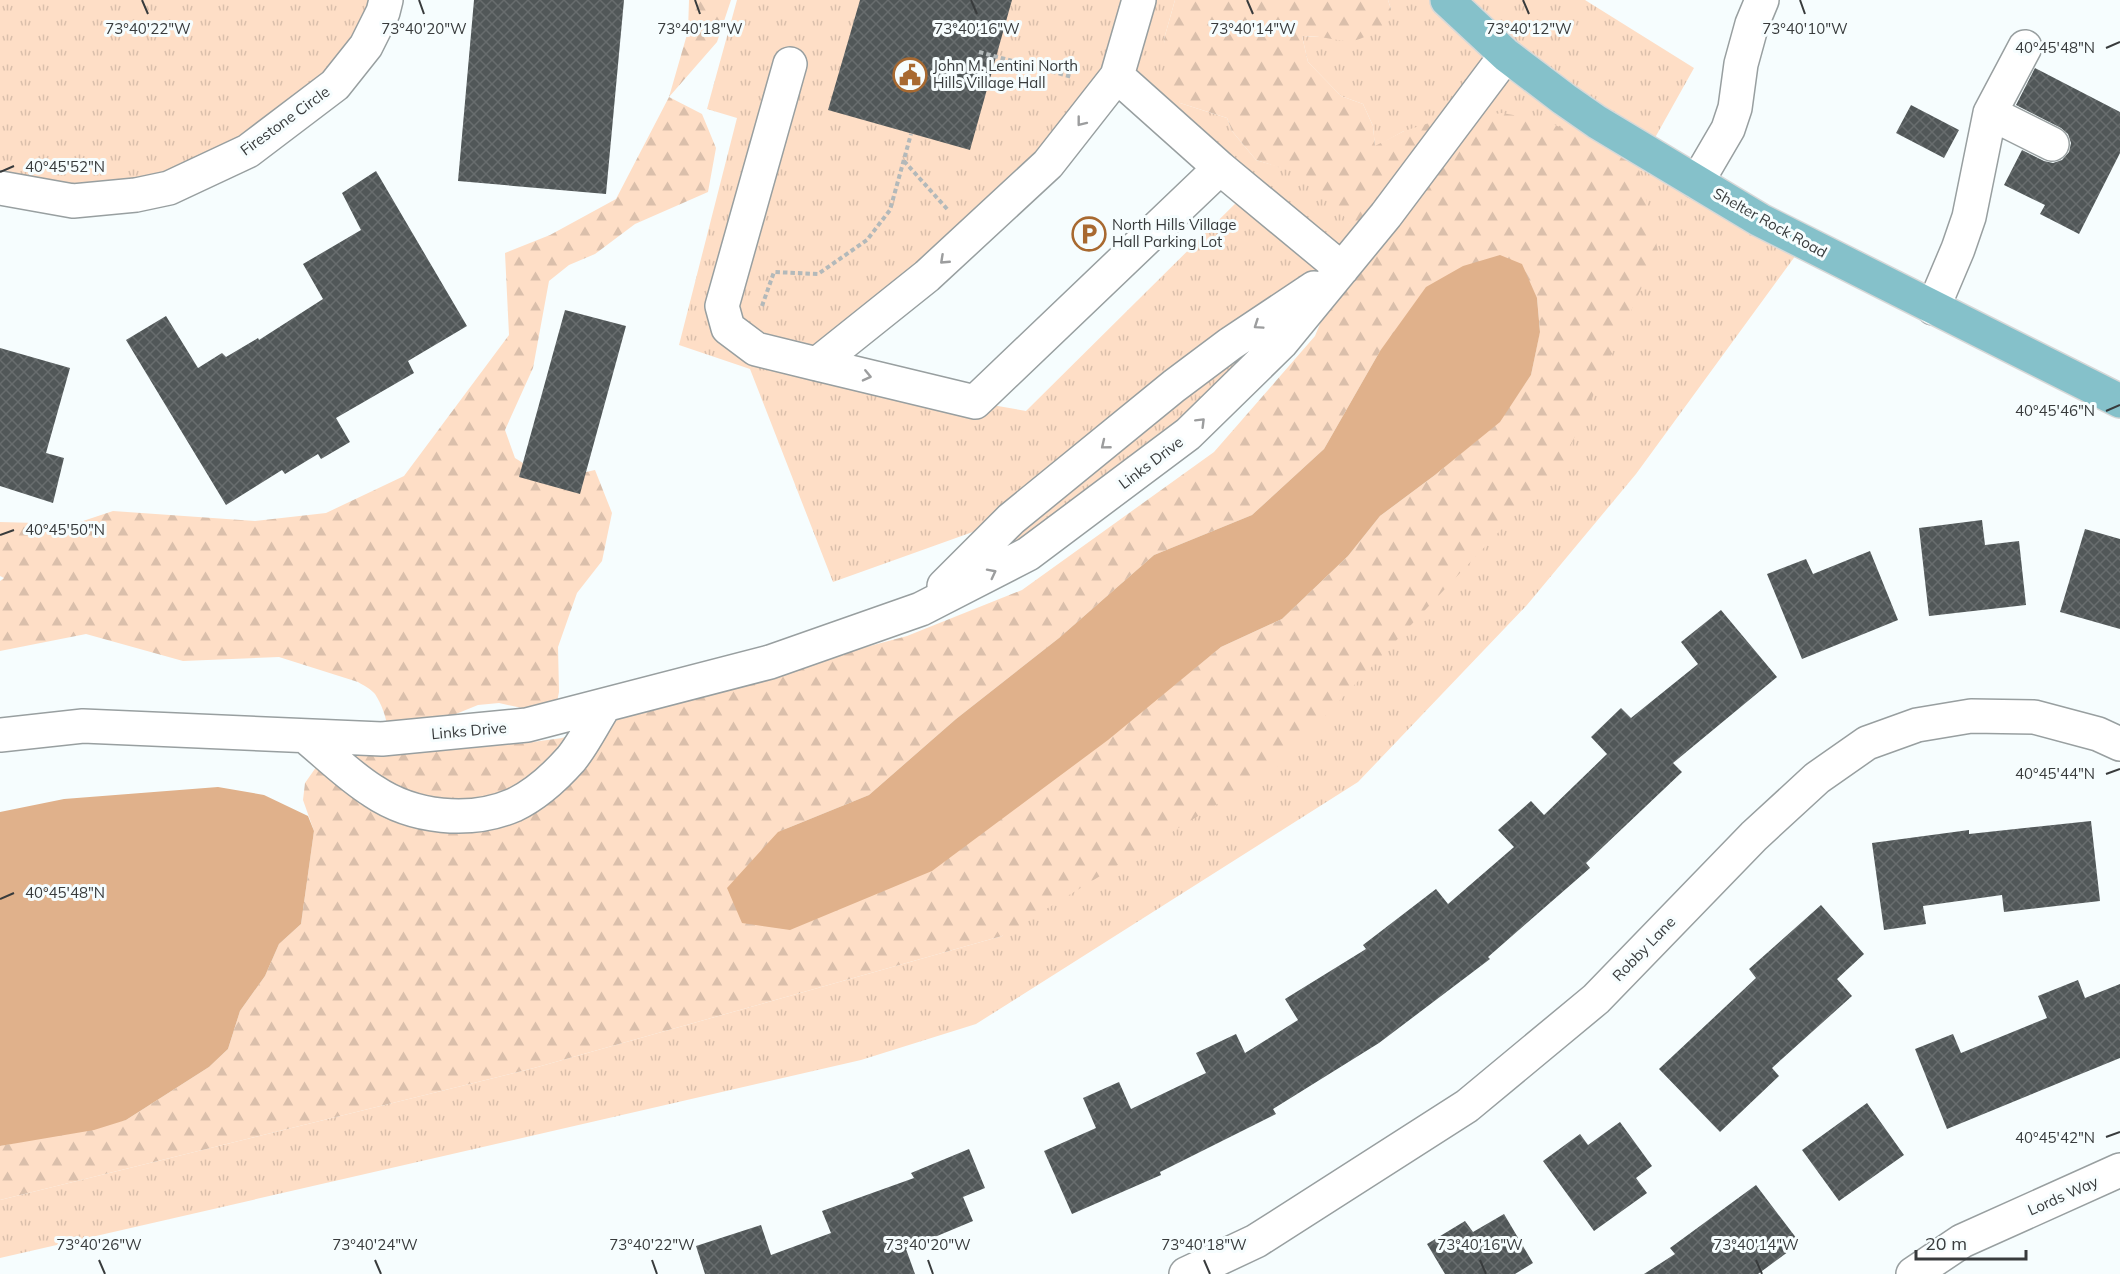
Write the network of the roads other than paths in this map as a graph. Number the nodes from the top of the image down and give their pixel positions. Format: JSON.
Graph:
{"nodes":[{"id":1,"x":386,"y":0,"type":"edge"},
{"id":2,"x":1139,"y":0,"type":"edge"},
{"id":3,"x":1447,"y":0,"type":"edge"},
{"id":4,"x":1762,"y":0,"type":"edge"},
{"id":5,"x":2025,"y":47,"type":"dead end"},
{"id":6,"x":1506,"y":55,"type":"junction"},
{"id":7,"x":790,"y":64,"type":"dead end"},
{"id":8,"x":1112,"y":82,"type":"junction"},
{"id":9,"x":1990,"y":113,"type":"junction"},
{"id":10,"x":2052,"y":144,"type":"dead end"},
{"id":11,"x":1220,"y":168,"type":"junction"},
{"id":12,"x":1697,"y":182,"type":"junction"},
{"id":13,"x":0,"y":188,"type":"edge"},
{"id":14,"x":1342,"y":269,"type":"junction"},
{"id":15,"x":1933,"y":308,"type":"junction"},
{"id":16,"x":817,"y":364,"type":"junction"},
{"id":17,"x":2120,"y":401,"type":"edge"},
{"id":18,"x":921,"y":609,"type":"junction"},
{"id":19,"x":605,"y":705,"type":"junction"},
{"id":20,"x":0,"y":735,"type":"edge"},
{"id":21,"x":305,"y":736,"type":"junction"},
{"id":22,"x":2120,"y":744,"type":"edge"},
{"id":23,"x":2120,"y":1170,"type":"edge"},
{"id":24,"x":1186,"y":1274,"type":"edge"},
{"id":25,"x":1913,"y":1274,"type":"edge"}],
"edges":[{"from":1,"to":13,"type":"street","name":"Firestone Circle"},
{"from":2,"to":8,"type":"street"},
{"from":3,"to":6,"type":"main road","name":"Shelter Rock Road"},
{"from":4,"to":12,"type":"street"},
{"from":5,"to":9,"type":"street"},
{"from":6,"to":12,"type":"main road","name":"Shelter Rock Road"},
{"from":6,"to":14,"type":"street","name":"Links Drive"},
{"from":7,"to":16,"type":"street"},
{"from":8,"to":11,"type":"street"},
{"from":8,"to":16,"type":"street","one_way":true},
{"from":9,"to":10,"type":"street"},
{"from":9,"to":15,"type":"street"},
{"from":11,"to":14,"type":"street"},
{"from":16,"to":11,"type":"street","one_way":true},
{"from":12,"to":15,"type":"main road","name":"Shelter Rock Road"},
{"from":14,"to":18,"type":"street","name":"Links Drive","one_way":true},
{"from":18,"to":14,"type":"street","name":"Links Drive","one_way":true},
{"from":15,"to":17,"type":"main road","name":"Shelter Rock Road"},
{"from":18,"to":19,"type":"street","name":"Links Drive"},
{"from":19,"to":21,"type":"street","name":"Links Drive"},
{"from":19,"to":21,"type":"street"},
{"from":20,"to":21,"type":"street","name":"Links Drive"},
{"from":22,"to":24,"type":"street","name":"Robby Lane"},
{"from":23,"to":25,"type":"street","name":"Lords Way"}]}
